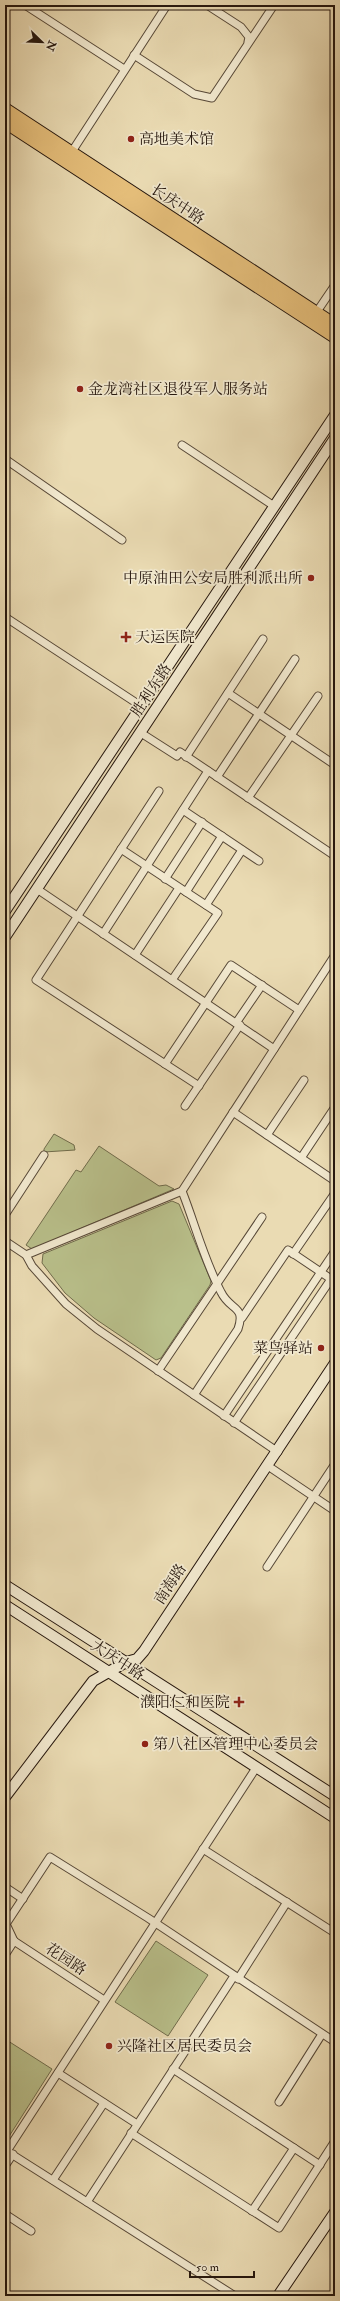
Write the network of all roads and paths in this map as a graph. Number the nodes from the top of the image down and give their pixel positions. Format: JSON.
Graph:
{"nodes":[{"id":1,"x":25,"y":5,"type":"edge"},
{"id":2,"x":166,"y":5,"type":"edge"},
{"id":3,"x":207,"y":5,"type":"edge"},
{"id":4,"x":274,"y":5,"type":"edge"},
{"id":5,"x":248,"y":42,"type":"junction"},
{"id":6,"x":134,"y":54,"type":"junction"},
{"id":7,"x":124,"y":68,"type":"junction"},
{"id":8,"x":5,"y":109,"type":"edge"},
{"id":9,"x":5,"y":122,"type":"edge"},
{"id":10,"x":71,"y":153,"type":"junction"},
{"id":11,"x":335,"y":285,"type":"edge"},
{"id":12,"x":316,"y":313,"type":"junction"},
{"id":13,"x":335,"y":325,"type":"edge"},
{"id":14,"x":335,"y":337,"type":"edge"},
{"id":15,"x":335,"y":415,"type":"edge"},
{"id":16,"x":335,"y":438,"type":"edge"},
{"id":17,"x":182,"y":445,"type":"dead end"},
{"id":18,"x":5,"y":459,"type":"edge"},
{"id":19,"x":274,"y":506,"type":"junction"},
{"id":20,"x":122,"y":540,"type":"dead end"},
{"id":21,"x":5,"y":617,"type":"edge"},
{"id":22,"x":263,"y":640,"type":"dead end"},
{"id":23,"x":295,"y":658,"type":"dead end"},
{"id":24,"x":228,"y":693,"type":"junction"},
{"id":25,"x":318,"y":696,"type":"dead end"},
{"id":26,"x":141,"y":706,"type":"junction"},
{"id":27,"x":258,"y":713,"type":"junction"},
{"id":28,"x":141,"y":733,"type":"junction"},
{"id":29,"x":290,"y":735,"type":"junction"},
{"id":30,"x":186,"y":757,"type":"junction"},
{"id":31,"x":335,"y":765,"type":"edge"},
{"id":32,"x":208,"y":771,"type":"junction"},
{"id":33,"x":217,"y":777,"type":"junction"},
{"id":34,"x":159,"y":791,"type":"dead end"},
{"id":35,"x":248,"y":798,"type":"junction"},
{"id":36,"x":183,"y":810,"type":"junction"},
{"id":37,"x":202,"y":822,"type":"junction"},
{"id":38,"x":222,"y":836,"type":"junction"},
{"id":39,"x":121,"y":849,"type":"junction"},
{"id":40,"x":242,"y":850,"type":"junction"},
{"id":41,"x":335,"y":856,"type":"edge"},
{"id":42,"x":259,"y":860,"type":"dead end"},
{"id":43,"x":146,"y":866,"type":"junction"},
{"id":44,"x":165,"y":879,"type":"junction"},
{"id":45,"x":37,"y":889,"type":"junction"},
{"id":46,"x":182,"y":890,"type":"junction"},
{"id":47,"x":206,"y":905,"type":"junction"},
{"id":48,"x":5,"y":911,"type":"edge"},
{"id":49,"x":5,"y":916,"type":"edge"},
{"id":50,"x":77,"y":916,"type":"junction"},
{"id":51,"x":15,"y":922,"type":"junction"},
{"id":52,"x":103,"y":934,"type":"junction"},
{"id":53,"x":5,"y":937,"type":"edge"},
{"id":54,"x":335,"y":954,"type":"edge"},
{"id":55,"x":135,"y":955,"type":"junction"},
{"id":56,"x":172,"y":980,"type":"junction"},
{"id":57,"x":262,"y":985,"type":"junction"},
{"id":58,"x":206,"y":1003,"type":"junction"},
{"id":59,"x":299,"y":1010,"type":"junction"},
{"id":60,"x":238,"y":1024,"type":"junction"},
{"id":61,"x":274,"y":1049,"type":"junction"},
{"id":62,"x":165,"y":1064,"type":"junction"},
{"id":63,"x":304,"y":1080,"type":"dead end"},
{"id":64,"x":199,"y":1086,"type":"junction"},
{"id":65,"x":185,"y":1106,"type":"dead end"},
{"id":66,"x":335,"y":1107,"type":"edge"},
{"id":67,"x":233,"y":1112,"type":"junction"},
{"id":68,"x":267,"y":1136,"type":"junction"},
{"id":69,"x":44,"y":1155,"type":"dead end"},
{"id":70,"x":301,"y":1158,"type":"junction"},
{"id":71,"x":334,"y":1178,"type":"edge"},
{"id":72,"x":182,"y":1191,"type":"junction"},
{"id":73,"x":335,"y":1193,"type":"edge"},
{"id":74,"x":5,"y":1215,"type":"edge"},
{"id":75,"x":262,"y":1217,"type":"dead end"},
{"id":76,"x":5,"y":1241,"type":"edge"},
{"id":77,"x":335,"y":1251,"type":"edge"},
{"id":78,"x":293,"y":1254,"type":"junction"},
{"id":79,"x":26,"y":1255,"type":"junction"},
{"id":80,"x":321,"y":1272,"type":"junction"},
{"id":81,"x":217,"y":1285,"type":"junction"},
{"id":82,"x":242,"y":1318,"type":"junction"},
{"id":83,"x":335,"y":1363,"type":"edge"},
{"id":84,"x":158,"y":1371,"type":"junction"},
{"id":85,"x":194,"y":1396,"type":"junction"},
{"id":86,"x":224,"y":1416,"type":"junction"},
{"id":87,"x":234,"y":1423,"type":"junction"},
{"id":88,"x":278,"y":1452,"type":"junction"},
{"id":89,"x":335,"y":1464,"type":"edge"},
{"id":90,"x":268,"y":1466,"type":"junction"},
{"id":91,"x":314,"y":1496,"type":"junction"},
{"id":92,"x":335,"y":1510,"type":"edge"},
{"id":93,"x":267,"y":1567,"type":"dead end"},
{"id":94,"x":5,"y":1584,"type":"edge"},
{"id":95,"x":5,"y":1605,"type":"edge"},
{"id":96,"x":126,"y":1662,"type":"junction"},
{"id":97,"x":109,"y":1672,"type":"junction"},
{"id":98,"x":256,"y":1768,"type":"junction"},
{"id":99,"x":335,"y":1796,"type":"edge"},
{"id":100,"x":5,"y":1797,"type":"edge"},
{"id":101,"x":335,"y":1818,"type":"edge"},
{"id":102,"x":203,"y":1849,"type":"junction"},
{"id":103,"x":5,"y":1888,"type":"edge"},
{"id":104,"x":23,"y":1899,"type":"junction"},
{"id":105,"x":287,"y":1902,"type":"junction"},
{"id":106,"x":154,"y":1924,"type":"junction"},
{"id":107,"x":335,"y":1933,"type":"edge"},
{"id":108,"x":14,"y":1941,"type":"junction"},
{"id":109,"x":5,"y":1955,"type":"edge"},
{"id":110,"x":236,"y":1977,"type":"junction"},
{"id":111,"x":104,"y":2000,"type":"junction"},
{"id":112,"x":322,"y":2034,"type":"junction"},
{"id":113,"x":335,"y":2042,"type":"edge"},
{"id":114,"x":173,"y":2069,"type":"junction"},
{"id":115,"x":58,"y":2073,"type":"junction"},
{"id":116,"x":279,"y":2102,"type":"dead end"},
{"id":117,"x":104,"y":2103,"type":"junction"},
{"id":118,"x":137,"y":2124,"type":"junction"},
{"id":119,"x":131,"y":2133,"type":"junction"},
{"id":120,"x":335,"y":2141,"type":"edge"},
{"id":121,"x":294,"y":2148,"type":"junction"},
{"id":122,"x":8,"y":2152,"type":"edge"},
{"id":123,"x":320,"y":2165,"type":"junction"},
{"id":124,"x":5,"y":2166,"type":"edge"},
{"id":125,"x":53,"y":2180,"type":"junction"},
{"id":126,"x":87,"y":2202,"type":"junction"},
{"id":127,"x":252,"y":2211,"type":"junction"},
{"id":128,"x":335,"y":2212,"type":"edge"},
{"id":129,"x":5,"y":2214,"type":"edge"},
{"id":130,"x":32,"y":2231,"type":"dead end"},
{"id":131,"x":235,"y":2296,"type":"edge"},
{"id":132,"x":278,"y":2296,"type":"edge"}],
"edges":[{"from":1,"to":7,"type":"street"},
{"from":2,"to":6,"type":"street"},
{"from":3,"to":5,"type":"street"},
{"from":4,"to":5,"type":"street"},
{"from":5,"to":6,"type":"street"},
{"from":6,"to":7,"type":"street"},
{"from":7,"to":10,"type":"street"},
{"from":8,"to":10,"type":"main road","name":"长庆中路"},
{"from":9,"to":14,"type":"main road","name":"长庆中路"},
{"from":10,"to":12,"type":"main road","name":"长庆中路"},
{"from":11,"to":12,"type":"street"},
{"from":12,"to":13,"type":"main road","name":"长庆中路"},
{"from":15,"to":19,"type":"main road","name":"胜利东路"},
{"from":16,"to":28,"type":"main road","name":"胜利东路"},
{"from":17,"to":19,"type":"street"},
{"from":18,"to":20,"type":"street"},
{"from":19,"to":26,"type":"main road","name":"胜利东路"},
{"from":21,"to":26,"type":"street"},
{"from":22,"to":24,"type":"street"},
{"from":23,"to":27,"type":"street"},
{"from":24,"to":27,"type":"street"},
{"from":24,"to":30,"type":"street"},
{"from":25,"to":29,"type":"street"},
{"from":26,"to":48,"type":"main road","name":"胜利东路"},
{"from":27,"to":29,"type":"street"},
{"from":27,"to":33,"type":"street"},
{"from":28,"to":30,"type":"street"},
{"from":28,"to":45,"type":"main road","name":"胜利东路"},
{"from":29,"to":31,"type":"street"},
{"from":29,"to":35,"type":"street"},
{"from":30,"to":32,"type":"street"},
{"from":32,"to":33,"type":"street"},
{"from":32,"to":36,"type":"street"},
{"from":33,"to":35,"type":"street"},
{"from":34,"to":39,"type":"street"},
{"from":35,"to":41,"type":"street"},
{"from":36,"to":37,"type":"street"},
{"from":36,"to":43,"type":"street"},
{"from":37,"to":38,"type":"street"},
{"from":37,"to":44,"type":"street"},
{"from":38,"to":40,"type":"street"},
{"from":38,"to":46,"type":"street"},
{"from":39,"to":43,"type":"street"},
{"from":39,"to":50,"type":"street"},
{"from":40,"to":42,"type":"street"},
{"from":40,"to":47,"type":"street"},
{"from":43,"to":44,"type":"street"},
{"from":43,"to":52,"type":"street"},
{"from":44,"to":46,"type":"street"},
{"from":45,"to":50,"type":"street"},
{"from":45,"to":51,"type":"main road","name":"胜利东路"},
{"from":46,"to":47,"type":"street"},
{"from":46,"to":55,"type":"street"},
{"from":47,"to":56,"type":"street"},
{"from":49,"to":51,"type":"main road"},
{"from":50,"to":52,"type":"street"},
{"from":50,"to":62,"type":"street"},
{"from":51,"to":53,"type":"main road","name":"胜利东路"},
{"from":52,"to":55,"type":"street"},
{"from":54,"to":59,"type":"street"},
{"from":55,"to":56,"type":"street"},
{"from":56,"to":58,"type":"street"},
{"from":57,"to":58,"type":"street"},
{"from":57,"to":59,"type":"street"},
{"from":57,"to":60,"type":"street"},
{"from":58,"to":60,"type":"street"},
{"from":58,"to":62,"type":"street"},
{"from":59,"to":61,"type":"street"},
{"from":60,"to":61,"type":"street"},
{"from":60,"to":64,"type":"street"},
{"from":61,"to":67,"type":"street"},
{"from":62,"to":64,"type":"street"},
{"from":63,"to":68,"type":"street"},
{"from":64,"to":65,"type":"street"},
{"from":66,"to":70,"type":"street"},
{"from":67,"to":68,"type":"street"},
{"from":67,"to":72,"type":"street"},
{"from":68,"to":70,"type":"street"},
{"from":69,"to":74,"type":"street"},
{"from":70,"to":71,"type":"street"},
{"from":72,"to":79,"type":"street"},
{"from":72,"to":81,"type":"street"},
{"from":73,"to":78,"type":"street"},
{"from":75,"to":81,"type":"street"},
{"from":76,"to":79,"type":"street"},
{"from":77,"to":80,"type":"street"},
{"from":78,"to":80,"type":"street"},
{"from":78,"to":82,"type":"street"},
{"from":79,"to":84,"type":"street"},
{"from":80,"to":86,"type":"street"},
{"from":80,"to":87,"type":"street"},
{"from":81,"to":82,"type":"street"},
{"from":81,"to":84,"type":"street"},
{"from":82,"to":85,"type":"street"},
{"from":83,"to":88,"type":"main road","name":"南海路"},
{"from":84,"to":85,"type":"street"},
{"from":85,"to":86,"type":"street"},
{"from":86,"to":87,"type":"street"},
{"from":87,"to":88,"type":"street"},
{"from":88,"to":90,"type":"main road","name":"南海路"},
{"from":89,"to":91,"type":"street"},
{"from":90,"to":91,"type":"street"},
{"from":90,"to":96,"type":"main road","name":"南海路"},
{"from":91,"to":92,"type":"street"},
{"from":91,"to":93,"type":"street"},
{"from":94,"to":96,"type":"main road","name":"大庆中路"},
{"from":95,"to":97,"type":"main road","name":"大庆中路"},
{"from":96,"to":97,"type":"main road","name":"南海路"},
{"from":96,"to":99,"type":"main road","name":"大庆中路"},
{"from":97,"to":98,"type":"main road","name":"大庆中路"},
{"from":97,"to":100,"type":"main road","name":"南海路"},
{"from":98,"to":101,"type":"main road","name":"大庆中路"},
{"from":98,"to":102,"type":"street"},
{"from":102,"to":105,"type":"street"},
{"from":102,"to":106,"type":"street"},
{"from":103,"to":104,"type":"street"},
{"from":104,"to":106,"type":"street"},
{"from":104,"to":108,"type":"street"},
{"from":105,"to":107,"type":"street"},
{"from":105,"to":110,"type":"street"},
{"from":106,"to":110,"type":"street"},
{"from":106,"to":111,"type":"street"},
{"from":108,"to":109,"type":"street"},
{"from":108,"to":111,"type":"street","name":"花园路"},
{"from":110,"to":112,"type":"street"},
{"from":110,"to":114,"type":"street"},
{"from":111,"to":115,"type":"street"},
{"from":112,"to":113,"type":"street"},
{"from":112,"to":116,"type":"street"},
{"from":114,"to":118,"type":"street"},
{"from":114,"to":121,"type":"street"},
{"from":115,"to":117,"type":"street"},
{"from":115,"to":122,"type":"street"},
{"from":117,"to":118,"type":"street"},
{"from":117,"to":125,"type":"street"},
{"from":118,"to":119,"type":"street"},
{"from":119,"to":126,"type":"street"},
{"from":119,"to":127,"type":"street"},
{"from":120,"to":123,"type":"street"},
{"from":121,"to":123,"type":"street"},
{"from":121,"to":127,"type":"street"},
{"from":122,"to":124,"type":"street"},
{"from":122,"to":125,"type":"street"},
{"from":123,"to":127,"type":"street"},
{"from":125,"to":126,"type":"street"},
{"from":126,"to":131,"type":"street"},
{"from":128,"to":132,"type":"main road"},
{"from":129,"to":130,"type":"street"}]}
